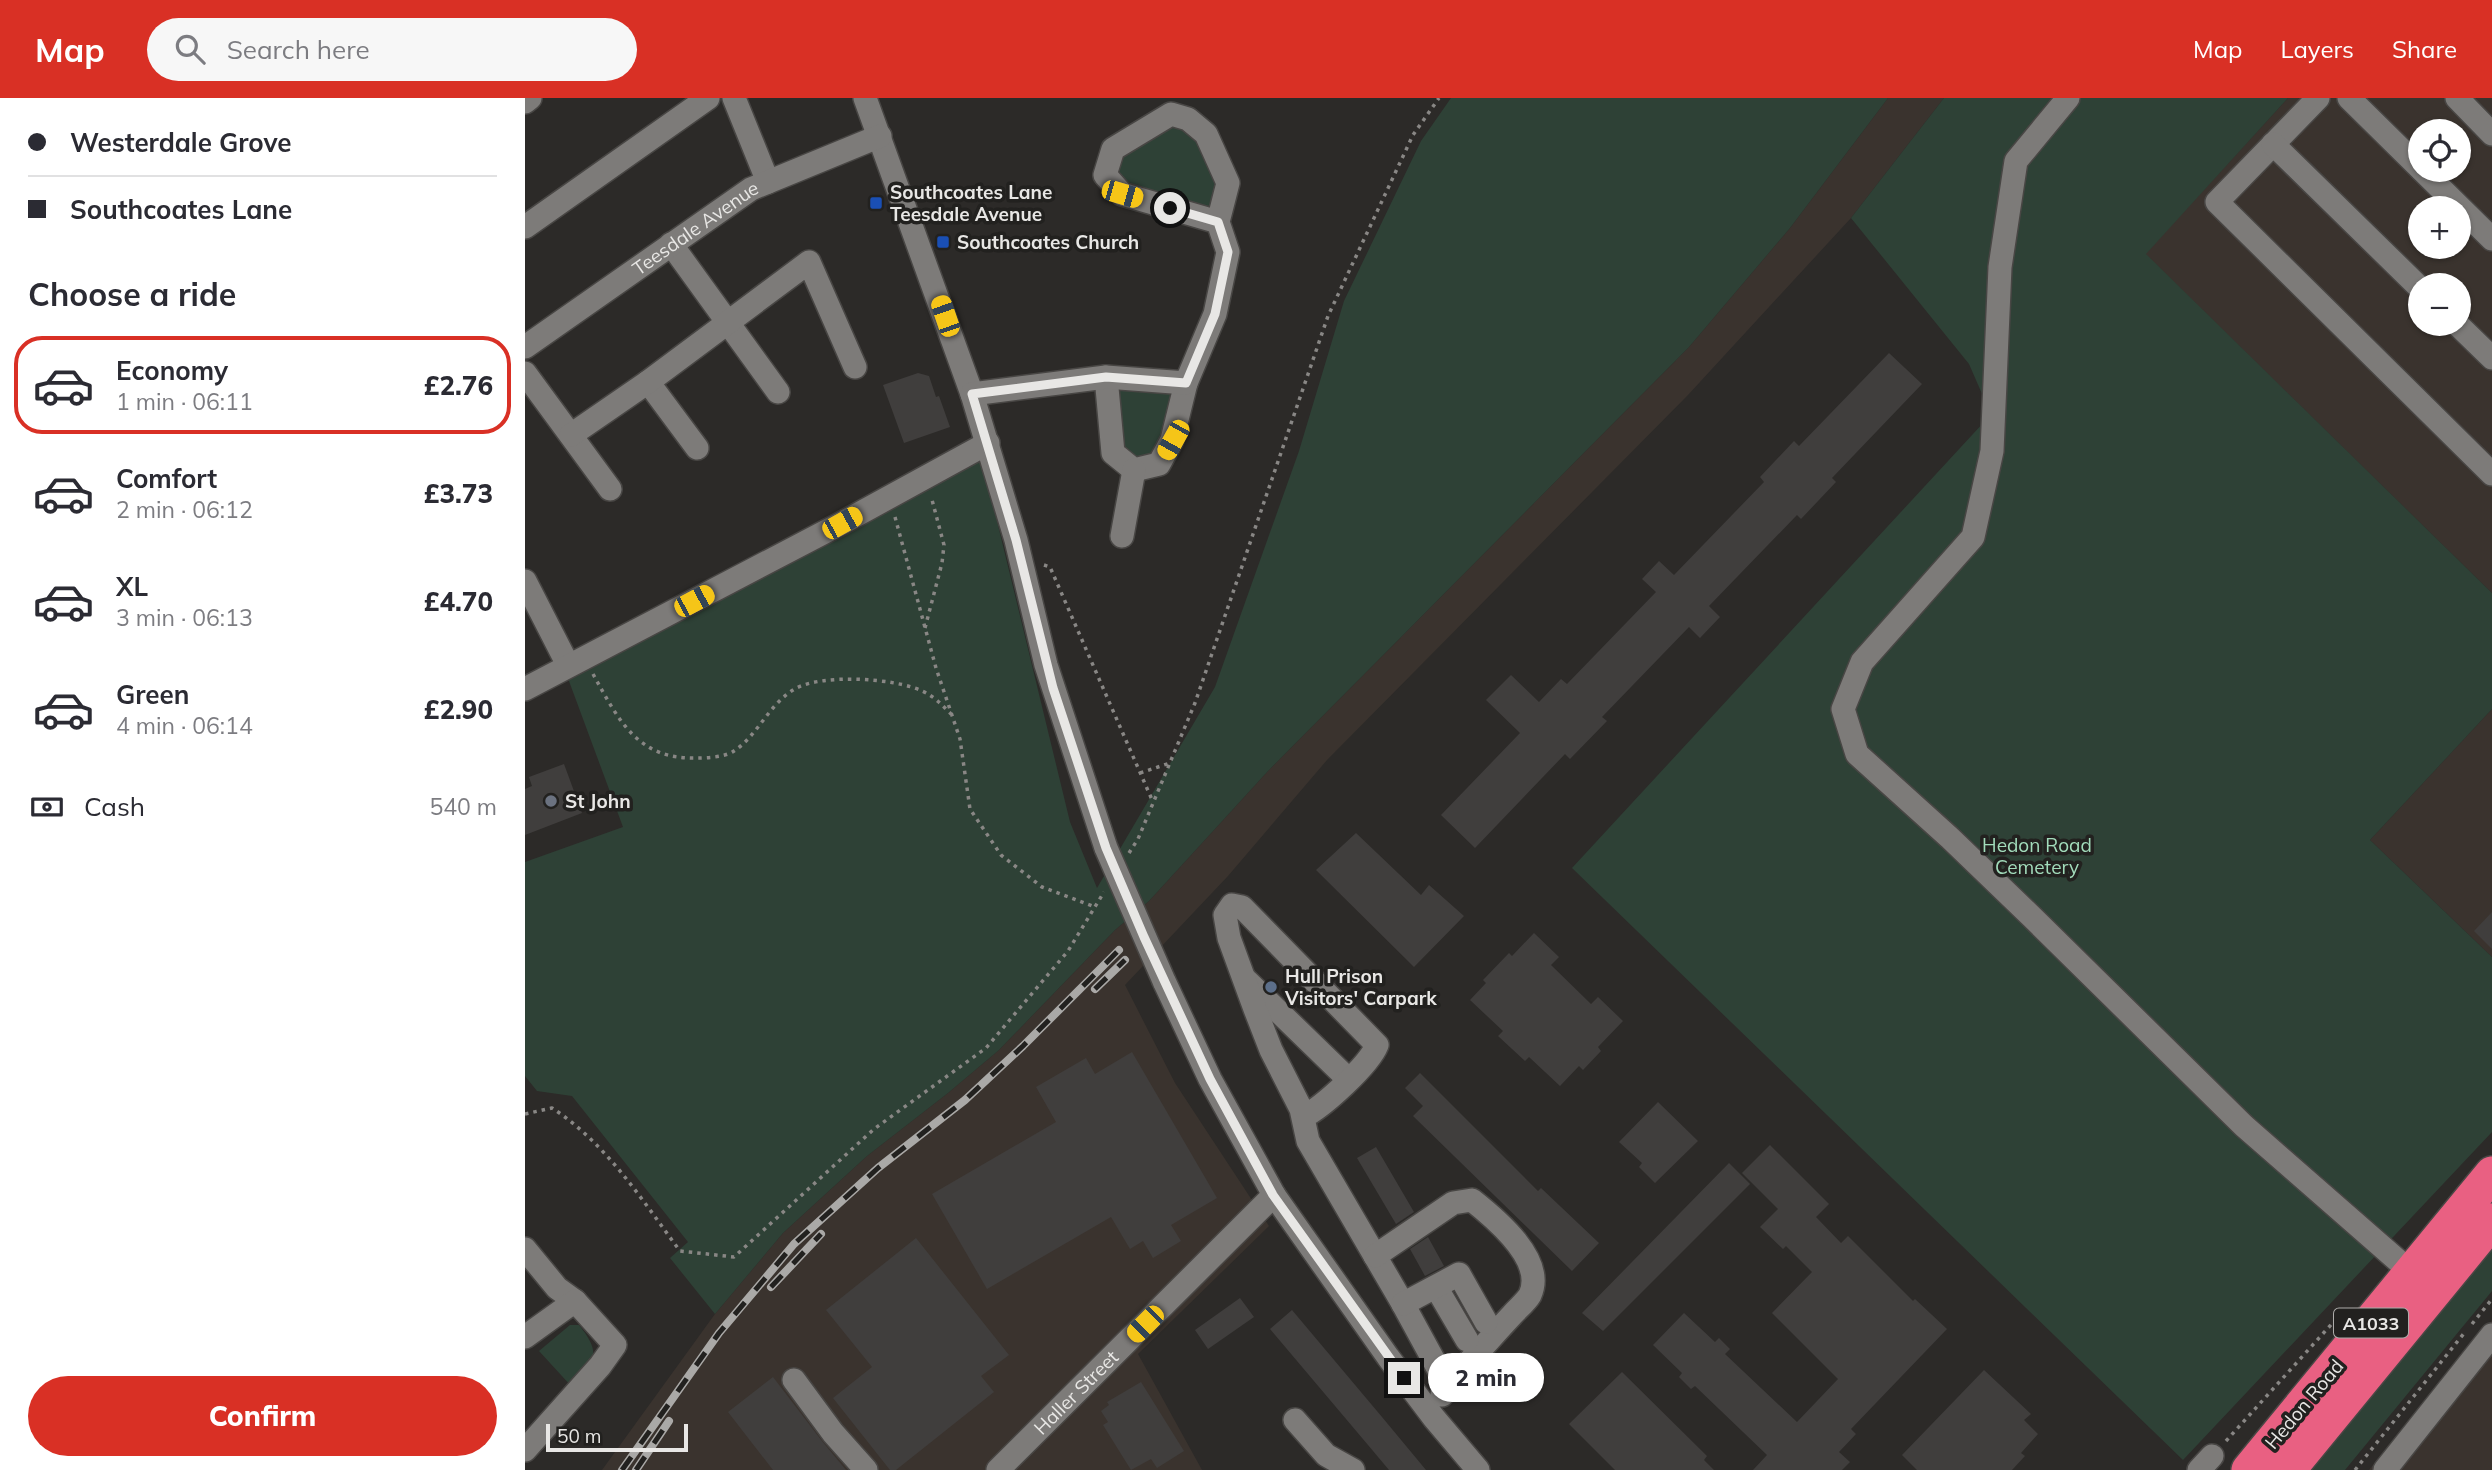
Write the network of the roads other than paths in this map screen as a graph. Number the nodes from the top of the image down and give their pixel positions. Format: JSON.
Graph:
{"nodes":[{"id":1,"x":530,"y":98,"type":"edge"},
{"id":2,"x":708,"y":98,"type":"edge"},
{"id":3,"x":734,"y":98,"type":"edge"},
{"id":4,"x":865,"y":98,"type":"edge"},
{"id":5,"x":2067,"y":98,"type":"edge"},
{"id":6,"x":2318,"y":98,"type":"edge"},
{"id":7,"x":2457,"y":98,"type":"edge"},
{"id":8,"x":2359,"y":101,"type":"edge"},
{"id":9,"x":525,"y":102,"type":"edge"},
{"id":10,"x":2492,"y":134,"type":"edge"},
{"id":11,"x":880,"y":135,"type":"junction"},
{"id":12,"x":2273,"y":144,"type":"junction"},
{"id":13,"x":2408,"y":155,"type":"edge"},
{"id":14,"x":768,"y":181,"type":"junction"},
{"id":15,"x":2434,"y":182,"type":"edge"},
{"id":16,"x":1218,"y":222,"type":"junction"},
{"id":17,"x":525,"y":227,"type":"edge"},
{"id":18,"x":2492,"y":239,"type":"edge"},
{"id":19,"x":671,"y":244,"type":"junction"},
{"id":20,"x":2408,"y":276,"type":"edge"},
{"id":21,"x":727,"y":322,"type":"junction"},
{"id":22,"x":2469,"y":336,"type":"edge"},
{"id":23,"x":525,"y":347,"type":"edge"},
{"id":24,"x":2492,"y":358,"type":"edge"},
{"id":25,"x":855,"y":367,"type":"dead end"},
{"id":26,"x":525,"y":373,"type":"edge"},
{"id":27,"x":1106,"y":377,"type":"junction"},
{"id":28,"x":648,"y":382,"type":"junction"},
{"id":29,"x":1186,"y":383,"type":"junction"},
{"id":30,"x":778,"y":392,"type":"dead end"},
{"id":31,"x":972,"y":394,"type":"junction"},
{"id":32,"x":571,"y":435,"type":"junction"},
{"id":33,"x":988,"y":443,"type":"junction"},
{"id":34,"x":697,"y":448,"type":"dead end"},
{"id":35,"x":1134,"y":470,"type":"junction"},
{"id":36,"x":2492,"y":474,"type":"edge"},
{"id":37,"x":610,"y":489,"type":"dead end"},
{"id":38,"x":1122,"y":536,"type":"dead end"},
{"id":39,"x":525,"y":582,"type":"edge"},
{"id":40,"x":576,"y":661,"type":"junction"},
{"id":41,"x":525,"y":689,"type":"edge"},
{"id":42,"x":1245,"y":978,"type":"junction"},
{"id":43,"x":1348,"y":1079,"type":"junction"},
{"id":44,"x":1305,"y":1107,"type":"junction"},
{"id":45,"x":2492,"y":1174,"type":"edge"},
{"id":46,"x":1273,"y":1195,"type":"junction"},
{"id":47,"x":2492,"y":1221,"type":"edge"},
{"id":48,"x":525,"y":1249,"type":"edge"},
{"id":49,"x":1375,"y":1256,"type":"junction"},
{"id":50,"x":2412,"y":1273,"type":"junction"},
{"id":51,"x":1436,"y":1287,"type":"junction"},
{"id":52,"x":575,"y":1301,"type":"junction"},
{"id":53,"x":1403,"y":1304,"type":"junction"},
{"id":54,"x":1486,"y":1322,"type":"dead end"},
{"id":55,"x":2492,"y":1335,"type":"edge"},
{"id":56,"x":525,"y":1337,"type":"edge"},
{"id":57,"x":1467,"y":1340,"type":"dead end"},
{"id":58,"x":794,"y":1380,"type":"dead end"},
{"id":59,"x":1446,"y":1383,"type":"junction"},
{"id":60,"x":1434,"y":1418,"type":"junction"},
{"id":61,"x":1295,"y":1419,"type":"dead end"},
{"id":62,"x":528,"y":1442,"type":"edge"},
{"id":63,"x":866,"y":1470,"type":"edge"},
{"id":64,"x":998,"y":1470,"type":"edge"},
{"id":65,"x":1353,"y":1470,"type":"edge"},
{"id":66,"x":1478,"y":1470,"type":"edge"},
{"id":67,"x":2249,"y":1470,"type":"edge"},
{"id":68,"x":2288,"y":1470,"type":"edge"},
{"id":69,"x":2385,"y":1470,"type":"edge"}],
"edges":[{"from":1,"to":9,"type":"street"},
{"from":2,"to":17,"type":"street"},
{"from":3,"to":14,"type":"street"},
{"from":4,"to":11,"type":"street"},
{"from":5,"to":50,"type":"street"},
{"from":6,"to":12,"type":"street"},
{"from":7,"to":10,"type":"street"},
{"from":8,"to":13,"type":"street"},
{"from":11,"to":14,"type":"street","name":"Teesdale Avenue"},
{"from":11,"to":31,"type":"street"},
{"from":12,"to":20,"type":"street"},
{"from":12,"to":36,"type":"street"},
{"from":14,"to":19,"type":"street","name":"Teesdale Avenue"},
{"from":15,"to":18,"type":"street"},
{"from":16,"to":16,"type":"street"},
{"from":16,"to":29,"type":"street"},
{"from":19,"to":21,"type":"street"},
{"from":19,"to":23,"type":"street","name":"Teesdale Avenue"},
{"from":21,"to":25,"type":"street"},
{"from":21,"to":28,"type":"street"},
{"from":21,"to":30,"type":"street"},
{"from":22,"to":24,"type":"street"},
{"from":26,"to":32,"type":"street"},
{"from":27,"to":29,"type":"street"},
{"from":27,"to":31,"type":"street"},
{"from":27,"to":35,"type":"street"},
{"from":28,"to":32,"type":"street"},
{"from":28,"to":34,"type":"street"},
{"from":29,"to":35,"type":"street"},
{"from":31,"to":33,"type":"street"},
{"from":32,"to":37,"type":"street"},
{"from":33,"to":40,"type":"street"},
{"from":33,"to":46,"type":"street","bridge":true},
{"from":35,"to":38,"type":"street"},
{"from":39,"to":40,"type":"street"},
{"from":40,"to":41,"type":"street"},
{"from":42,"to":43,"type":"street"},
{"from":42,"to":43,"type":"street"},
{"from":42,"to":44,"type":"street"},
{"from":43,"to":44,"type":"street"},
{"from":44,"to":49,"type":"street"},
{"from":45,"to":50,"type":"highway","name":"Hedon Road","number":"A1033"},
{"from":46,"to":60,"type":"street"},
{"from":46,"to":64,"type":"street","name":"Haller Street"},
{"from":47,"to":68,"type":"highway","name":"Hedon Road","number":"A1033"},
{"from":48,"to":52,"type":"street"},
{"from":49,"to":53,"type":"street"},
{"from":49,"to":59,"type":"street"},
{"from":50,"to":67,"type":"highway","name":"Hedon Road","number":"A1033"},
{"from":51,"to":53,"type":"street"},
{"from":51,"to":54,"type":"street"},
{"from":51,"to":57,"type":"street"},
{"from":52,"to":56,"type":"street"},
{"from":52,"to":62,"type":"street"},
{"from":53,"to":59,"type":"street"},
{"from":55,"to":69,"type":"street"},
{"from":58,"to":63,"type":"street"},
{"from":59,"to":60,"type":"street"},
{"from":60,"to":66,"type":"street"},
{"from":61,"to":65,"type":"street"}]}
